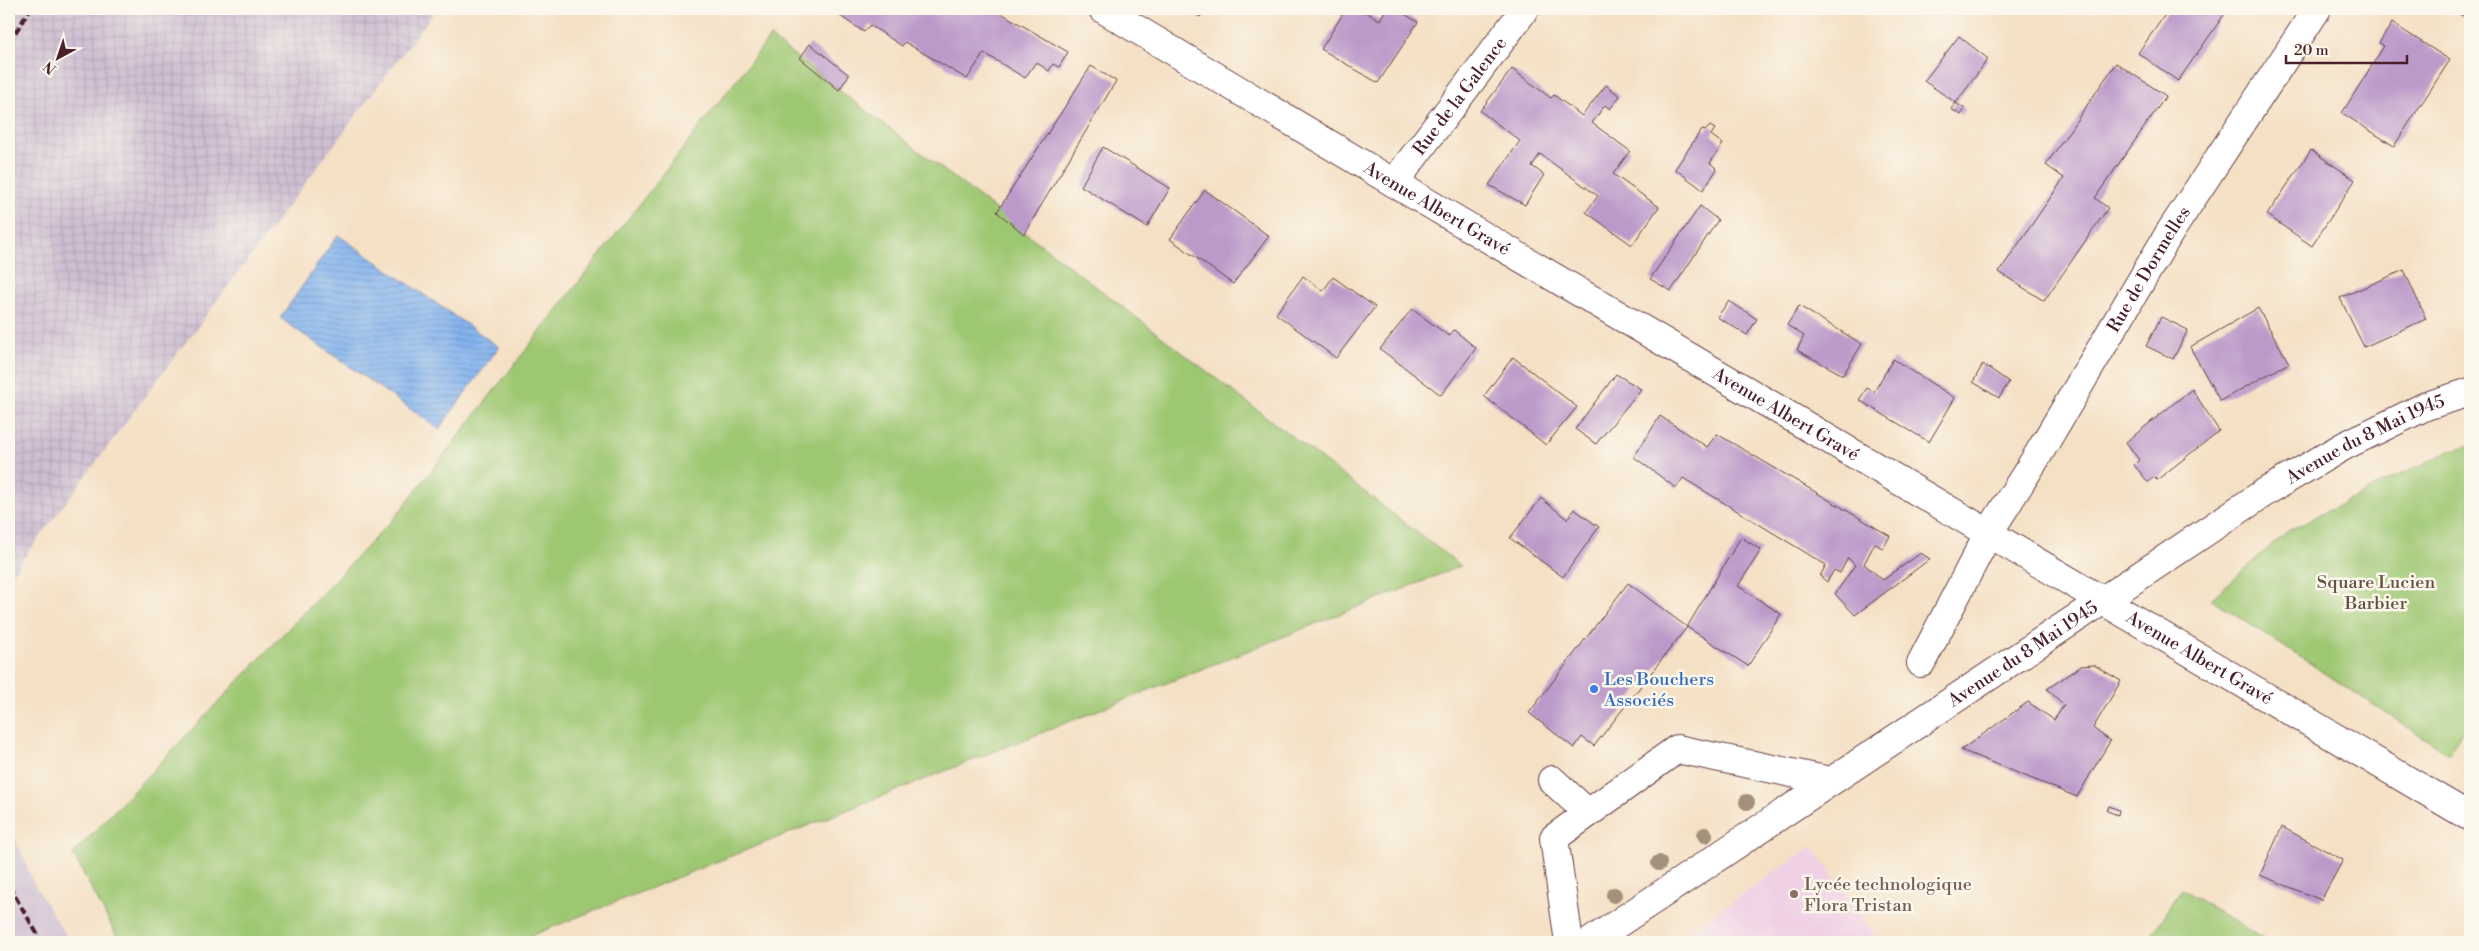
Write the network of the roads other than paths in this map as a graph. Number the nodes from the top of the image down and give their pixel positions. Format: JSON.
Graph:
{"nodes":[{"id":1,"x":1103,"y":9,"type":"edge"},
{"id":2,"x":1526,"y":9,"type":"edge"},
{"id":3,"x":2317,"y":9,"type":"edge"},
{"id":4,"x":1394,"y":183,"type":"junction"},
{"id":5,"x":2470,"y":392,"type":"edge"},
{"id":6,"x":1988,"y":534,"type":"junction"},
{"id":7,"x":2102,"y":599,"type":"junction"},
{"id":8,"x":1920,"y":663,"type":"dead end"},
{"id":9,"x":1552,"y":780,"type":"dead end"},
{"id":10,"x":1830,"y":781,"type":"junction"},
{"id":11,"x":1588,"y":813,"type":"junction"},
{"id":12,"x":2470,"y":817,"type":"edge"},
{"id":13,"x":1569,"y":942,"type":"edge"},
{"id":14,"x":1590,"y":942,"type":"edge"}],
"edges":[{"from":1,"to":4,"type":"street","name":"Avenue Albert Gravé"},
{"from":2,"to":4,"type":"street","name":"Rue de la Galence"},
{"from":3,"to":6,"type":"street","name":"Rue de Dormelles"},
{"from":4,"to":6,"type":"street","name":"Avenue Albert Gravé"},
{"from":5,"to":7,"type":"street","name":"Avenue du 8 Mai 1945"},
{"from":6,"to":7,"type":"street","name":"Avenue Albert Gravé"},
{"from":6,"to":8,"type":"street","name":"Rue de Dormelles"},
{"from":7,"to":10,"type":"street","name":"Avenue du 8 Mai 1945"},
{"from":7,"to":12,"type":"street","name":"Avenue Albert Gravé"},
{"from":9,"to":11,"type":"street"},
{"from":10,"to":11,"type":"street"},
{"from":10,"to":14,"type":"street","name":"Avenue du 8 Mai 1945"},
{"from":11,"to":13,"type":"street"}]}
